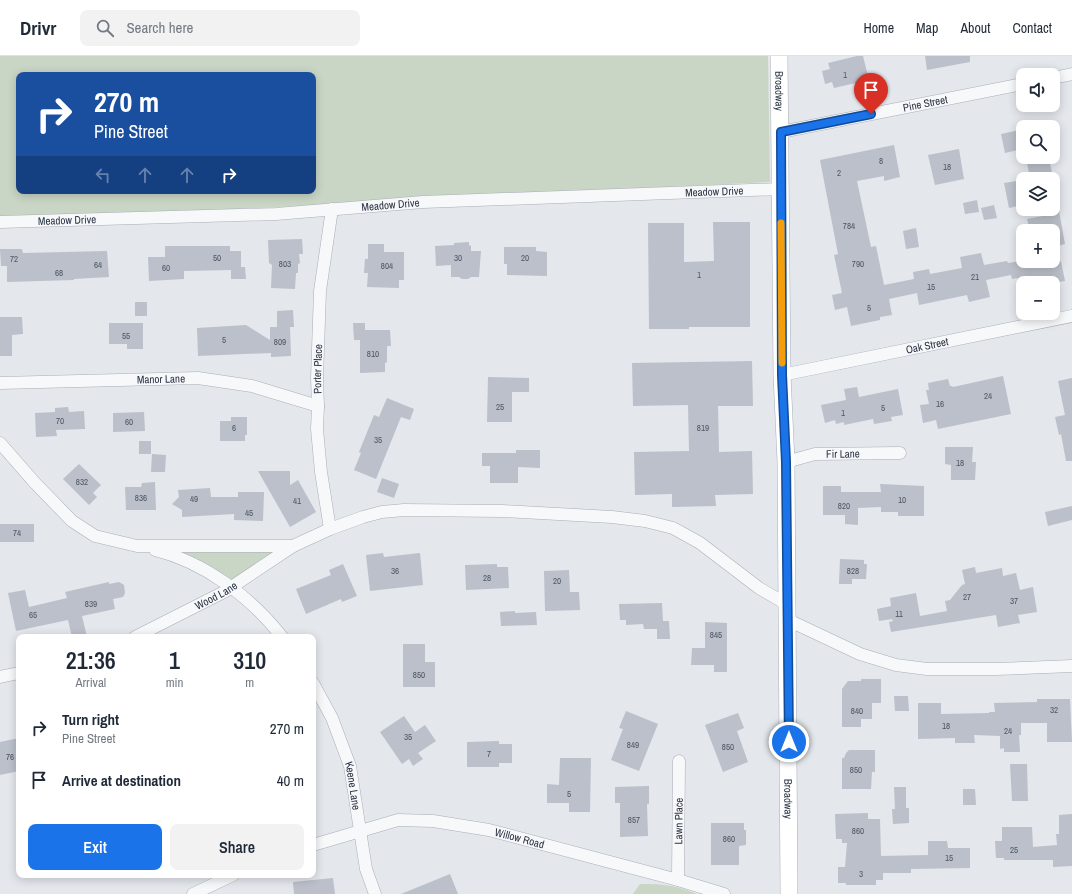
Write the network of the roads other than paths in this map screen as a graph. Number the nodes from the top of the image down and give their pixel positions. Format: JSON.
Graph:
{"nodes":[{"id":1,"x":779,"y":56,"type":"edge"},
{"id":2,"x":1072,"y":74,"type":"edge"},
{"id":3,"x":1060,"y":77,"type":"edge"},
{"id":4,"x":1016,"y":85,"type":"edge"},
{"id":5,"x":781,"y":132,"type":"junction"},
{"id":6,"x":781,"y":189,"type":"junction"},
{"id":7,"x":332,"y":209,"type":"junction"},
{"id":8,"x":0,"y":222,"type":"edge"},
{"id":9,"x":1072,"y":316,"type":"edge"},
{"id":10,"x":782,"y":375,"type":"junction"},
{"id":11,"x":0,"y":383,"type":"edge"},
{"id":12,"x":318,"y":406,"type":"junction"},
{"id":13,"x":0,"y":443,"type":"edge"},
{"id":14,"x":900,"y":453,"type":"dead end"},
{"id":15,"x":14,"y":459,"type":"junction"},
{"id":16,"x":0,"y":461,"type":"edge"},
{"id":17,"x":786,"y":462,"type":"junction"},
{"id":18,"x":330,"y":529,"type":"junction"},
{"id":19,"x":137,"y":546,"type":"junction"},
{"id":20,"x":293,"y":546,"type":"junction"},
{"id":21,"x":231,"y":588,"type":"junction"},
{"id":22,"x":788,"y":613,"type":"junction"},
{"id":23,"x":141,"y":634,"type":"edge"},
{"id":24,"x":279,"y":634,"type":"edge"},
{"id":25,"x":1072,"y":666,"type":"edge"},
{"id":26,"x":16,"y":674,"type":"edge"},
{"id":27,"x":0,"y":677,"type":"edge"},
{"id":28,"x":316,"y":689,"type":"edge"},
{"id":29,"x":679,"y":761,"type":"dead end"},
{"id":30,"x":361,"y":831,"type":"junction"},
{"id":31,"x":316,"y":843,"type":"edge"},
{"id":32,"x":227,"y":878,"type":"edge"},
{"id":33,"x":678,"y":880,"type":"junction"},
{"id":34,"x":193,"y":894,"type":"edge"},
{"id":35,"x":375,"y":894,"type":"edge"},
{"id":36,"x":724,"y":894,"type":"edge"},
{"id":37,"x":789,"y":894,"type":"edge"}],
"edges":[{"from":1,"to":5,"type":"main road","name":"Broadway"},
{"from":2,"to":3,"type":"street"},
{"from":4,"to":5,"type":"street","name":"Pine Street"},
{"from":5,"to":6,"type":"main road","name":"Broadway"},
{"from":6,"to":7,"type":"street","name":"Meadow Drive"},
{"from":6,"to":10,"type":"main road","name":"Broadway"},
{"from":7,"to":8,"type":"street","name":"Meadow Drive"},
{"from":7,"to":12,"type":"street","name":"Porter Place"},
{"from":9,"to":10,"type":"street","name":"Oak Street"},
{"from":10,"to":17,"type":"main road","name":"Broadway"},
{"from":11,"to":12,"type":"street","name":"Manor Lane"},
{"from":12,"to":18,"type":"street","name":"Porter Place"},
{"from":13,"to":15,"type":"street"},
{"from":14,"to":17,"type":"street","name":"Fir Lane"},
{"from":15,"to":16,"type":"street"},
{"from":15,"to":19,"type":"street"},
{"from":17,"to":22,"type":"main road","name":"Broadway"},
{"from":18,"to":20,"type":"street","name":"Wood Lane"},
{"from":18,"to":22,"type":"street","name":"Wood Lane"},
{"from":19,"to":20,"type":"street"},
{"from":19,"to":21,"type":"street"},
{"from":20,"to":21,"type":"street","name":"Wood Lane"},
{"from":21,"to":23,"type":"street","name":"Wood Lane"},
{"from":21,"to":24,"type":"street"},
{"from":22,"to":25,"type":"street","name":"Wood Lane"},
{"from":22,"to":37,"type":"main road","name":"Broadway"},
{"from":26,"to":27,"type":"street"},
{"from":28,"to":30,"type":"street","name":"Keene Lane"},
{"from":29,"to":33,"type":"street","name":"Lawn Place"},
{"from":30,"to":31,"type":"street","name":"Willow Road"},
{"from":30,"to":33,"type":"street","name":"Willow Road"},
{"from":30,"to":35,"type":"street","name":"Keene Lane"},
{"from":32,"to":34,"type":"street"},
{"from":33,"to":36,"type":"street","name":"Willow Road"}]}
